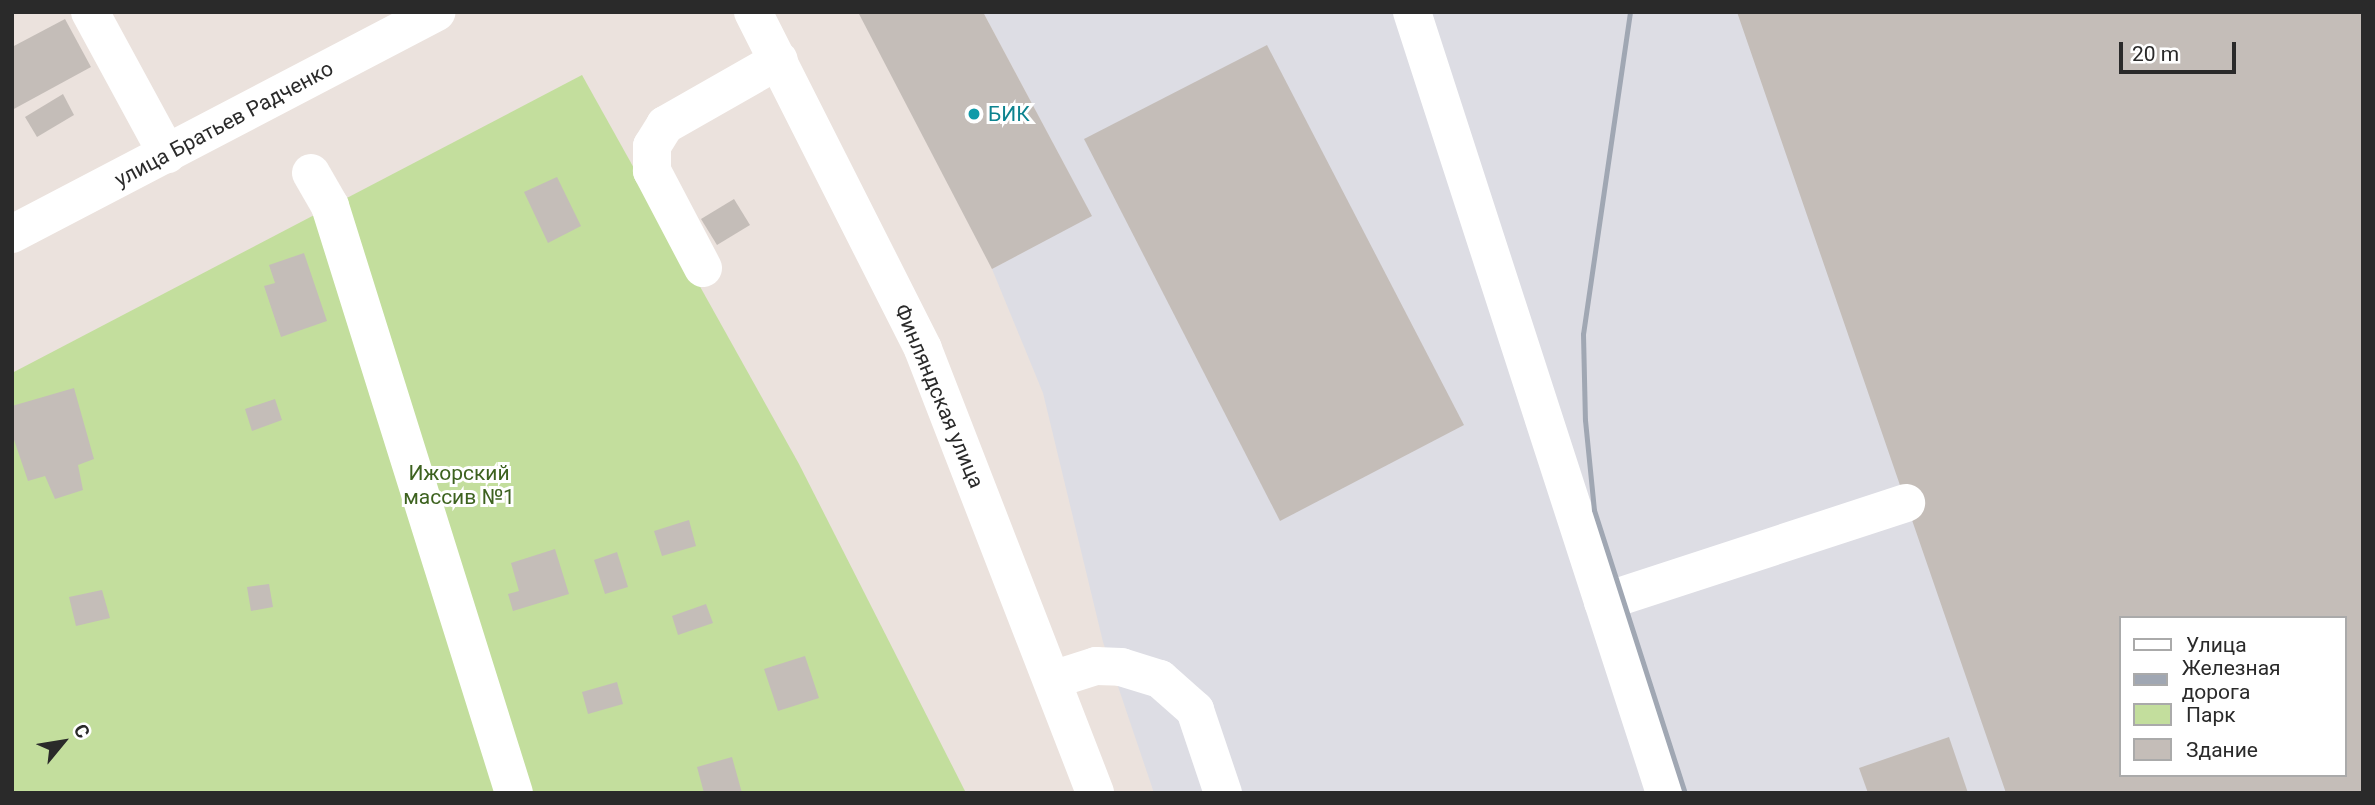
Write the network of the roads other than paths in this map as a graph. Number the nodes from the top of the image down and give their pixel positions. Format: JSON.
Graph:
{"nodes":[{"id":1,"x":90,"y":12,"type":"edge"},
{"id":2,"x":436,"y":12,"type":"edge"},
{"id":3,"x":753,"y":12,"type":"edge"},
{"id":4,"x":1412,"y":12,"type":"edge"},
{"id":5,"x":779,"y":60,"type":"junction"},
{"id":6,"x":167,"y":154,"type":"junction"},
{"id":7,"x":311,"y":173,"type":"dead end"},
{"id":8,"x":12,"y":234,"type":"edge"},
{"id":9,"x":703,"y":268,"type":"dead end"},
{"id":10,"x":1906,"y":503,"type":"dead end"},
{"id":11,"x":1603,"y":602,"type":"junction"},
{"id":12,"x":1052,"y":680,"type":"junction"},
{"id":13,"x":514,"y":793,"type":"edge"},
{"id":14,"x":1095,"y":793,"type":"edge"},
{"id":15,"x":1223,"y":793,"type":"edge"},
{"id":16,"x":1665,"y":793,"type":"edge"}],
"edges":[{"from":1,"to":6,"type":"street"},
{"from":2,"to":6,"type":"street","name":"улица Братьев Радченко"},
{"from":3,"to":5,"type":"street","name":"Финляндская улица"},
{"from":4,"to":11,"type":"street"},
{"from":5,"to":9,"type":"street"},
{"from":5,"to":12,"type":"street","name":"Финляндская улица"},
{"from":6,"to":8,"type":"street","name":"улица Братьев Радченко"},
{"from":7,"to":13,"type":"street"},
{"from":10,"to":11,"type":"street"},
{"from":11,"to":16,"type":"street"},
{"from":12,"to":14,"type":"street","name":"Финляндская улица"},
{"from":12,"to":15,"type":"street"}]}
